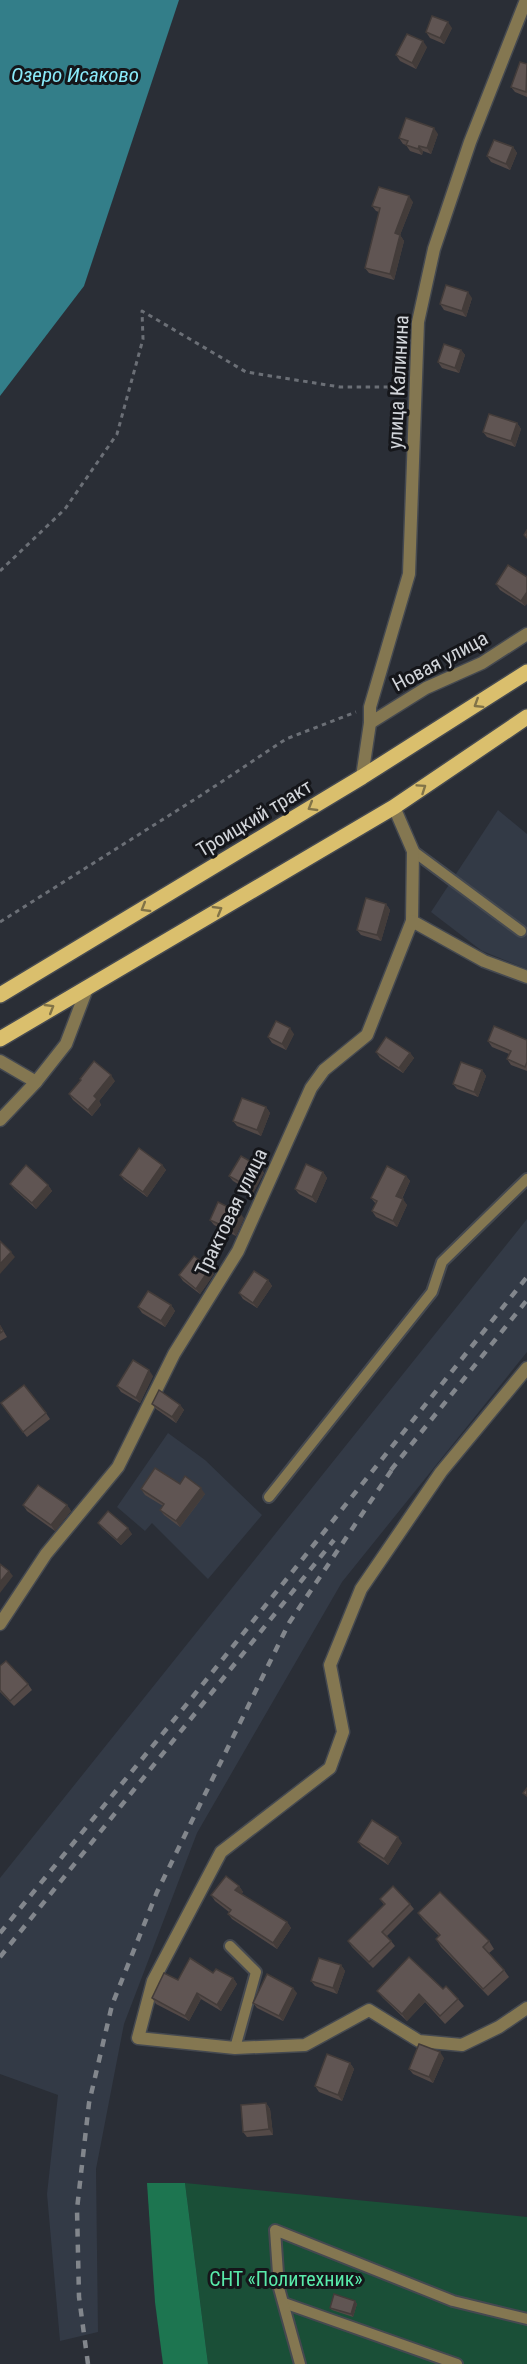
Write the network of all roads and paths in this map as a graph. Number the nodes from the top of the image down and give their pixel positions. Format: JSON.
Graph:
{"nodes":[{"id":1,"x":526,"y":0,"type":"edge"},
{"id":2,"x":415,"y":387,"type":"junction"},
{"id":3,"x":0,"y":571,"type":"edge"},
{"id":4,"x":527,"y":634,"type":"edge"},
{"id":5,"x":527,"y":672,"type":"edge"},
{"id":6,"x":370,"y":707,"type":"junction"},
{"id":7,"x":527,"y":717,"type":"edge"},
{"id":8,"x":370,"y":723,"type":"junction"},
{"id":9,"x":362,"y":777,"type":"junction"},
{"id":10,"x":394,"y":807,"type":"junction"},
{"id":11,"x":412,"y":851,"type":"junction"},
{"id":12,"x":412,"y":921,"type":"junction"},
{"id":13,"x":0,"y":922,"type":"edge"},
{"id":14,"x":521,"y":931,"type":"dead end"},
{"id":15,"x":527,"y":977,"type":"edge"},
{"id":16,"x":88,"y":986,"type":"junction"},
{"id":17,"x":0,"y":995,"type":"edge"},
{"id":18,"x":0,"y":1039,"type":"edge"},
{"id":19,"x":0,"y":1061,"type":"edge"},
{"id":20,"x":36,"y":1082,"type":"junction"},
{"id":21,"x":0,"y":1120,"type":"edge"},
{"id":22,"x":527,"y":1179,"type":"edge"},
{"id":23,"x":527,"y":1368,"type":"edge"},
{"id":24,"x":269,"y":1497,"type":"dead end"},
{"id":25,"x":0,"y":1624,"type":"edge"},
{"id":26,"x":230,"y":1946,"type":"dead end"},
{"id":27,"x":527,"y":2008,"type":"edge"},
{"id":28,"x":236,"y":2048,"type":"junction"},
{"id":29,"x":284,"y":2303,"type":"junction"},
{"id":30,"x":527,"y":2319,"type":"edge"},
{"id":31,"x":300,"y":2364,"type":"edge"},
{"id":32,"x":457,"y":2364,"type":"edge"}],
"edges":[{"from":1,"to":2,"type":"street","name":"улица Калинина"},
{"from":2,"to":3,"type":"path"},
{"from":2,"to":6,"type":"street","name":"улица Калинина"},
{"from":4,"to":8,"type":"street","name":"Новая улица"},
{"from":5,"to":9,"type":"main road","name":"Троицкий тракт","one_way":true},
{"from":6,"to":8,"type":"street","name":"улица Калинина"},
{"from":6,"to":13,"type":"path"},
{"from":10,"to":7,"type":"main road","one_way":true},
{"from":8,"to":9,"type":"street","name":"улица Калинина"},
{"from":9,"to":17,"type":"main road","name":"Троицкий тракт","one_way":true},
{"from":10,"to":11,"type":"street"},
{"from":16,"to":10,"type":"main road","one_way":true},
{"from":11,"to":12,"type":"street"},
{"from":11,"to":14,"type":"lane"},
{"from":12,"to":15,"type":"street"},
{"from":12,"to":25,"type":"street","name":"Трактовая улица"},
{"from":18,"to":16,"type":"main road","one_way":true},
{"from":16,"to":20,"type":"street"},
{"from":19,"to":20,"type":"street"},
{"from":20,"to":21,"type":"street"},
{"from":22,"to":24,"type":"lane"},
{"from":23,"to":28,"type":"street"},
{"from":26,"to":28,"type":"lane"},
{"from":27,"to":28,"type":"street"},
{"from":29,"to":30,"type":"lane"},
{"from":29,"to":31,"type":"lane"},
{"from":29,"to":32,"type":"lane"}]}
